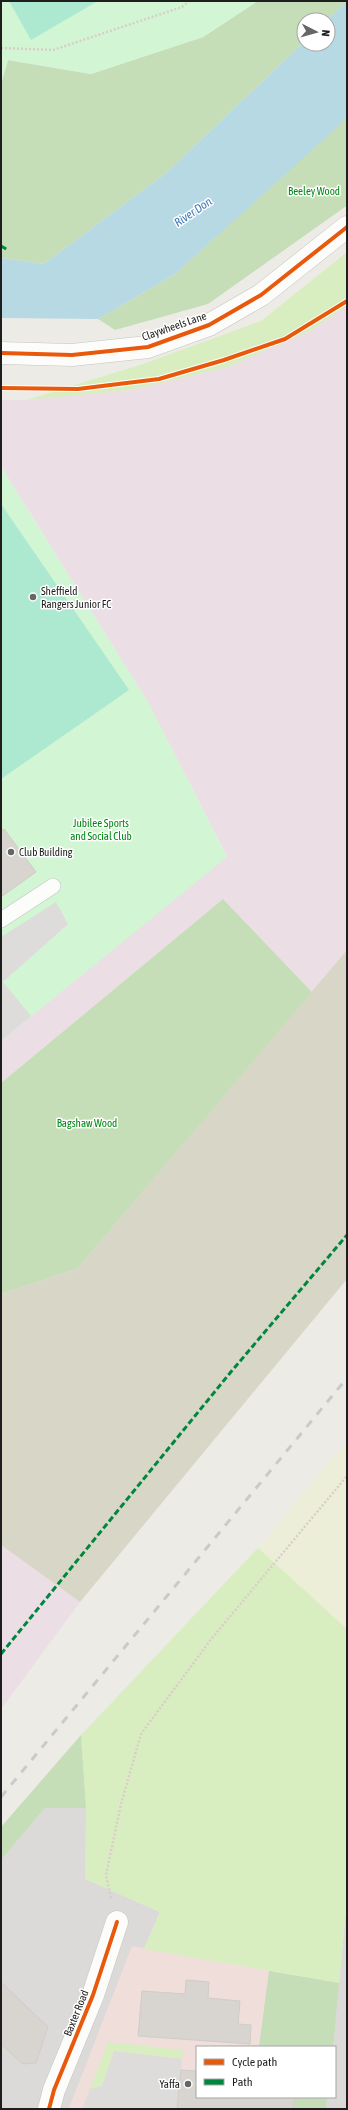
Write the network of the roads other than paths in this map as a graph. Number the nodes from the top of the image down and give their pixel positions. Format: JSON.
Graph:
{"nodes":[{"id":1,"x":347,"y":227,"type":"edge"},
{"id":2,"x":1,"y":354,"type":"edge"},
{"id":3,"x":53,"y":886,"type":"dead end"},
{"id":4,"x":1,"y":920,"type":"edge"},
{"id":5,"x":117,"y":1922,"type":"road end"},
{"id":6,"x":49,"y":2109,"type":"edge"}],
"edges":[{"from":1,"to":2,"type":"street","name":"Claywheels Lane"},
{"from":3,"to":4,"type":"lane"},
{"from":5,"to":6,"type":"street","name":"Baxter Road"}]}
